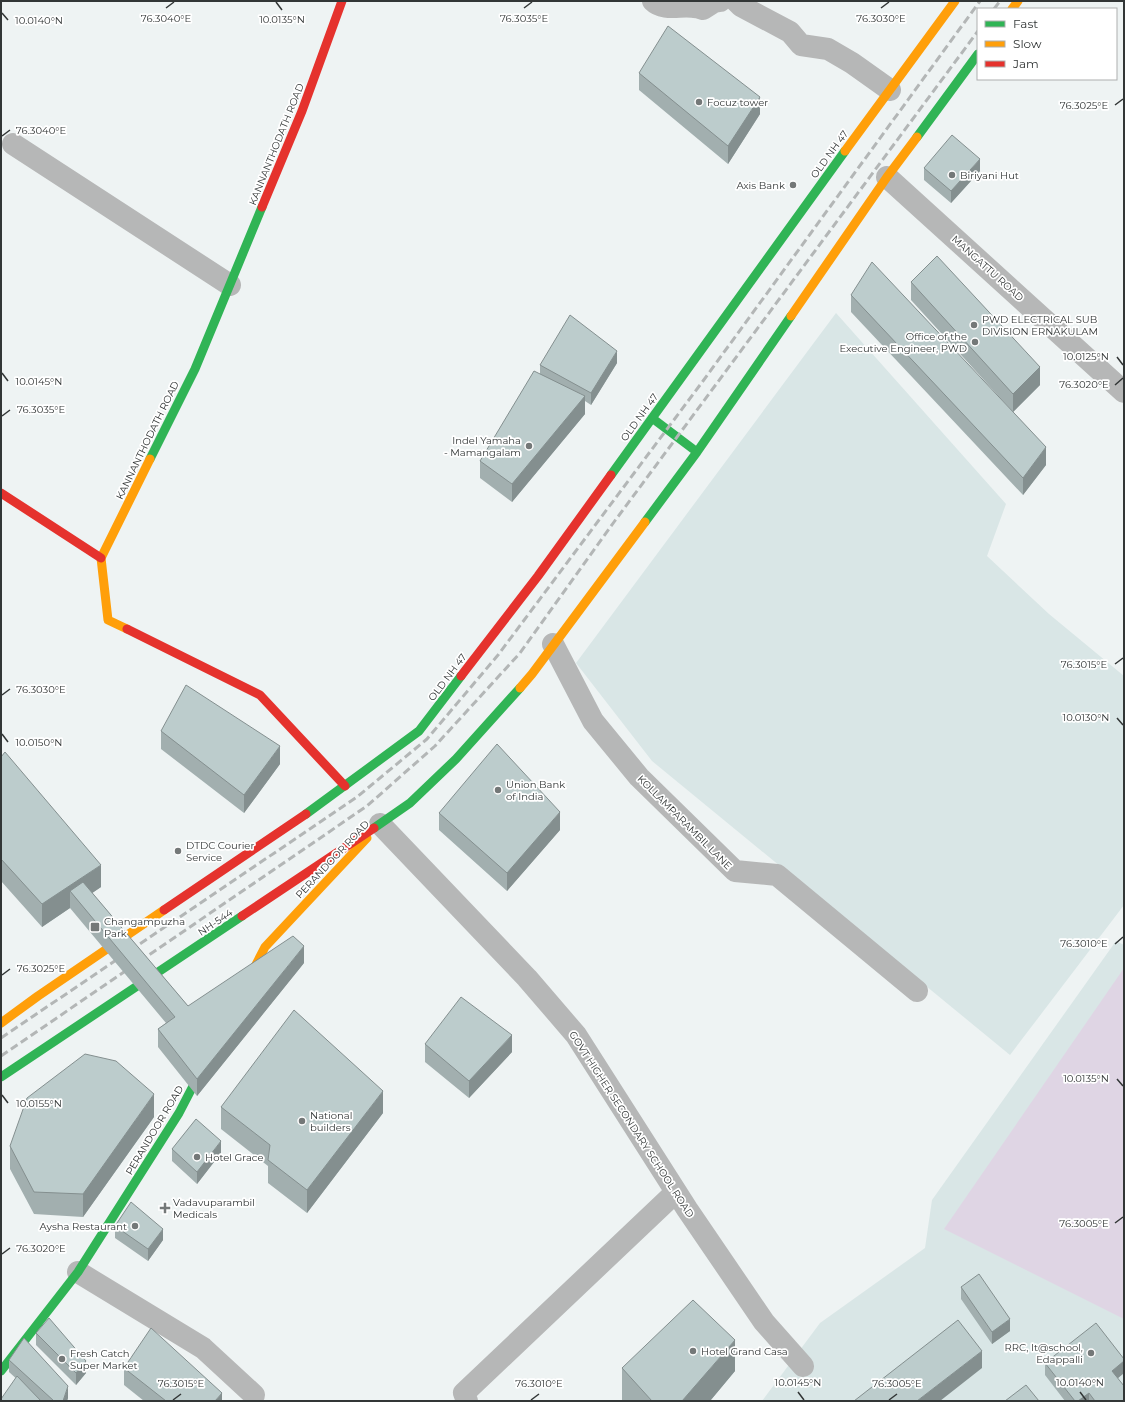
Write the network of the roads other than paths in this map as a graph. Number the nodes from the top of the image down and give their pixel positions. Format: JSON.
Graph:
{"nodes":[{"id":1,"x":342,"y":1,"type":"edge"},
{"id":2,"x":653,"y":1,"type":"edge"},
{"id":3,"x":720,"y":1,"type":"edge"},
{"id":4,"x":736,"y":1,"type":"edge"},
{"id":5,"x":955,"y":1,"type":"edge"},
{"id":6,"x":977,"y":55,"type":"edge"},
{"id":7,"x":890,"y":90,"type":"junction"},
{"id":8,"x":13,"y":144,"type":"dead end"},
{"id":9,"x":887,"y":177,"type":"junction"},
{"id":10,"x":230,"y":285,"type":"junction"},
{"id":11,"x":1124,"y":392,"type":"edge"},
{"id":12,"x":652,"y":418,"type":"junction"},
{"id":13,"x":697,"y":452,"type":"junction"},
{"id":14,"x":1,"y":493,"type":"edge"},
{"id":15,"x":101,"y":558,"type":"junction"},
{"id":16,"x":553,"y":644,"type":"junction"},
{"id":17,"x":345,"y":786,"type":"junction"},
{"id":18,"x":380,"y":824,"type":"junction"},
{"id":19,"x":917,"y":991,"type":"dead end"},
{"id":20,"x":240,"y":996,"type":"edge"},
{"id":21,"x":1,"y":1023,"type":"edge"},
{"id":22,"x":208,"y":1058,"type":"edge"},
{"id":23,"x":1,"y":1077,"type":"edge"},
{"id":24,"x":676,"y":1192,"type":"junction"},
{"id":25,"x":78,"y":1272,"type":"junction"},
{"id":26,"x":802,"y":1366,"type":"dead end"},
{"id":27,"x":1,"y":1371,"type":"edge"},
{"id":28,"x":254,"y":1395,"type":"dead end"},
{"id":29,"x":467,"y":1401,"type":"edge"}],
"edges":[{"from":1,"to":10,"type":"main road","name":"KANNANTHODATH ROAD"},
{"from":2,"to":3,"type":"street"},
{"from":4,"to":7,"type":"street"},
{"from":5,"to":7,"type":"main road","name":"OLD NH 47"},
{"from":6,"to":9,"type":"main road"},
{"from":7,"to":12,"type":"main road","name":"OLD NH 47"},
{"from":8,"to":10,"type":"street"},
{"from":9,"to":11,"type":"street","name":"MANGATTU ROAD"},
{"from":9,"to":13,"type":"main road"},
{"from":10,"to":15,"type":"main road","name":"KANNANTHODATH ROAD"},
{"from":12,"to":13,"type":"main road"},
{"from":12,"to":17,"type":"main road","name":"OLD NH 47"},
{"from":13,"to":16,"type":"main road"},
{"from":14,"to":15,"type":"main road"},
{"from":15,"to":17,"type":"main road"},
{"from":16,"to":18,"type":"main road"},
{"from":16,"to":19,"type":"street","name":"KOLLAMPARAMBIL LANE"},
{"from":17,"to":21,"type":"main road","name":"OLD NH 47"},
{"from":18,"to":20,"type":"main road","name":"PERANDOOR ROAD"},
{"from":18,"to":23,"type":"main road","name":"NH-544"},
{"from":18,"to":24,"type":"street","name":"GOVT HIGHER SECONDARY SCHOOL ROAD"},
{"from":22,"to":25,"type":"main road","name":"PERANDOOR ROAD"},
{"from":24,"to":26,"type":"street","name":"GOVT HIGHER SECONDARY SCHOOL ROAD"},
{"from":24,"to":29,"type":"street"},
{"from":25,"to":27,"type":"main road","name":"PERANDOOR ROAD"},
{"from":25,"to":28,"type":"street"}]}
